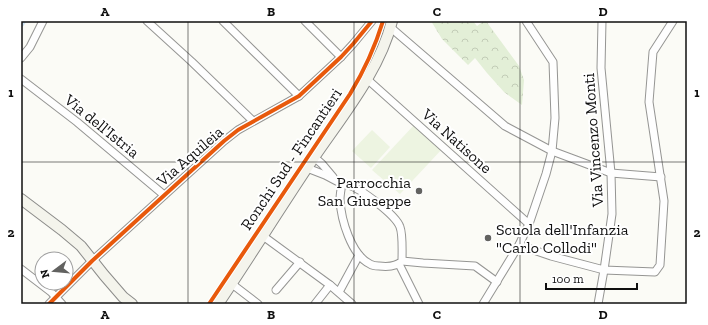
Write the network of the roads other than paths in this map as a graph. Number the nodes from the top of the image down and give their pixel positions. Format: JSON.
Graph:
{"nodes":[{"id":1,"x":43,"y":21,"type":"edge"},
{"id":2,"x":147,"y":21,"type":"edge"},
{"id":3,"x":223,"y":21,"type":"edge"},
{"id":4,"x":305,"y":21,"type":"edge"},
{"id":5,"x":372,"y":21,"type":"edge"},
{"id":6,"x":526,"y":21,"type":"edge"},
{"id":7,"x":602,"y":21,"type":"edge"},
{"id":8,"x":673,"y":21,"type":"edge"},
{"id":9,"x":391,"y":24,"type":"edge"},
{"id":10,"x":341,"y":57,"type":"junction"},
{"id":11,"x":21,"y":58,"type":"edge"},
{"id":12,"x":21,"y":79,"type":"edge"},
{"id":13,"x":367,"y":79,"type":"junction"},
{"id":14,"x":299,"y":96,"type":"junction"},
{"id":15,"x":253,"y":121,"type":"junction"},
{"id":16,"x":552,"y":151,"type":"junction"},
{"id":17,"x":314,"y":157,"type":"junction"},
{"id":18,"x":307,"y":168,"type":"junction"},
{"id":19,"x":611,"y":173,"type":"junction"},
{"id":20,"x":661,"y":177,"type":"junction"},
{"id":21,"x":334,"y":179,"type":"junction"},
{"id":22,"x":342,"y":184,"type":"junction"},
{"id":23,"x":164,"y":195,"type":"junction"},
{"id":24,"x":21,"y":199,"type":"edge"},
{"id":25,"x":529,"y":224,"type":"junction"},
{"id":26,"x":263,"y":236,"type":"junction"},
{"id":27,"x":519,"y":245,"type":"junction"},
{"id":28,"x":359,"y":255,"type":"junction"},
{"id":29,"x":92,"y":261,"type":"junction"},
{"id":30,"x":300,"y":262,"type":"junction"},
{"id":31,"x":401,"y":263,"type":"junction"},
{"id":32,"x":21,"y":269,"type":"edge"},
{"id":33,"x":604,"y":270,"type":"junction"},
{"id":34,"x":497,"y":282,"type":"junction"},
{"id":35,"x":232,"y":284,"type":"junction"},
{"id":36,"x":330,"y":285,"type":"junction"},
{"id":37,"x":276,"y":290,"type":"dead end"},
{"id":38,"x":339,"y":292,"type":"junction"},
{"id":39,"x":56,"y":297,"type":"junction"},
{"id":40,"x":49,"y":304,"type":"edge"},
{"id":41,"x":62,"y":304,"type":"edge"},
{"id":42,"x":132,"y":304,"type":"edge"},
{"id":43,"x":218,"y":304,"type":"edge"},
{"id":44,"x":258,"y":304,"type":"edge"},
{"id":45,"x":315,"y":304,"type":"edge"},
{"id":46,"x":352,"y":304,"type":"edge"},
{"id":47,"x":419,"y":304,"type":"edge"},
{"id":48,"x":483,"y":304,"type":"edge"},
{"id":49,"x":598,"y":304,"type":"edge"}],
"edges":[{"from":1,"to":11,"type":"street"},
{"from":2,"to":15,"type":"street"},
{"from":3,"to":14,"type":"street"},
{"from":4,"to":10,"type":"street"},
{"from":5,"to":10,"type":"street","name":"Via Aquileia"},
{"from":6,"to":16,"type":"street"},
{"from":7,"to":19,"type":"street","name":"Via Vincenzo Monti"},
{"from":8,"to":20,"type":"street"},
{"from":9,"to":13,"type":"street"},
{"from":9,"to":16,"type":"street"},
{"from":10,"to":14,"type":"street","name":"Via Aquileia"},
{"from":12,"to":23,"type":"street","name":"Via dell'Istria"},
{"from":13,"to":17,"type":"street"},
{"from":13,"to":25,"type":"street","name":"Via Natisone"},
{"from":14,"to":15,"type":"street","name":"Via Aquileia"},
{"from":15,"to":23,"type":"street","name":"Via Aquileia"},
{"from":16,"to":19,"type":"street"},
{"from":16,"to":25,"type":"street"},
{"from":17,"to":18,"type":"street"},
{"from":17,"to":21,"type":"street"},
{"from":18,"to":21,"type":"street"},
{"from":18,"to":26,"type":"street"},
{"from":19,"to":20,"type":"street"},
{"from":19,"to":33,"type":"street","name":"Via Vincenzo Monti"},
{"from":20,"to":33,"type":"street"},
{"from":21,"to":22,"type":"street"},
{"from":22,"to":28,"type":"street"},
{"from":22,"to":31,"type":"street"},
{"from":23,"to":29,"type":"street","name":"Via Aquileia"},
{"from":24,"to":29,"type":"street"},
{"from":25,"to":27,"type":"street"},
{"from":26,"to":30,"type":"street"},
{"from":26,"to":35,"type":"street"},
{"from":27,"to":33,"type":"street"},
{"from":27,"to":34,"type":"street"},
{"from":28,"to":31,"type":"street"},
{"from":28,"to":38,"type":"street"},
{"from":29,"to":39,"type":"street","name":"Via Aquileia"},
{"from":29,"to":42,"type":"street"},
{"from":30,"to":36,"type":"street"},
{"from":30,"to":37,"type":"street"},
{"from":31,"to":34,"type":"street"},
{"from":31,"to":47,"type":"street"},
{"from":32,"to":39,"type":"street"},
{"from":33,"to":49,"type":"street","name":"Via Vincenzo Monti"},
{"from":34,"to":48,"type":"street"},
{"from":35,"to":43,"type":"street"},
{"from":35,"to":44,"type":"street"},
{"from":36,"to":38,"type":"street"},
{"from":36,"to":45,"type":"street"},
{"from":38,"to":46,"type":"street"},
{"from":39,"to":40,"type":"street","name":"Via Aquileia"},
{"from":39,"to":41,"type":"street"}]}
